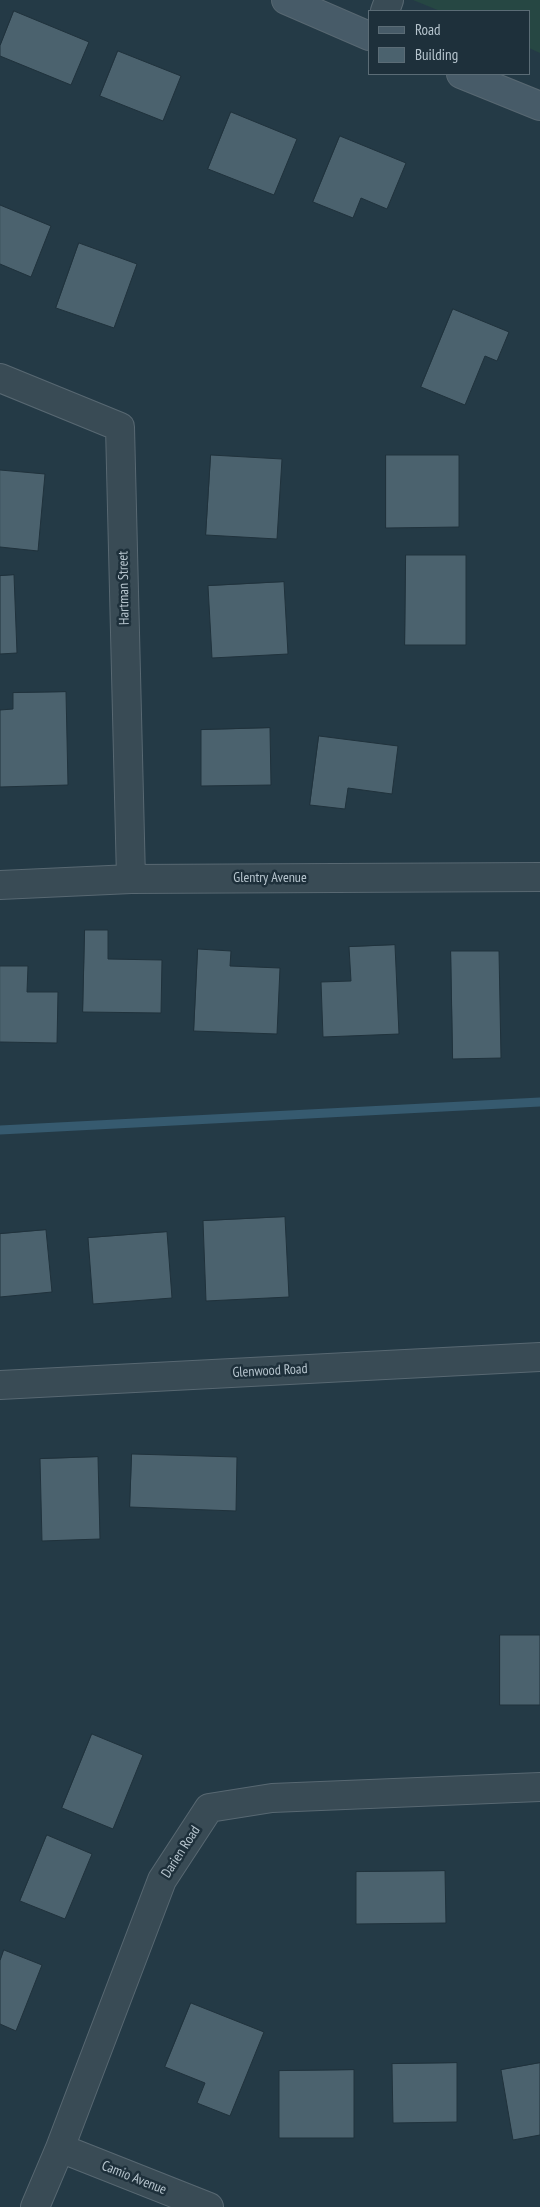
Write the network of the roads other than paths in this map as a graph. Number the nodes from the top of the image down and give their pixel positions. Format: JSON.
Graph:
{"nodes":[{"id":1,"x":286,"y":0,"type":"edge"},
{"id":2,"x":368,"y":36,"type":"edge"},
{"id":3,"x":463,"y":75,"type":"edge"},
{"id":4,"x":540,"y":106,"type":"edge"},
{"id":5,"x":0,"y":378,"type":"edge"},
{"id":6,"x":540,"y":876,"type":"edge"},
{"id":7,"x":131,"y":879,"type":"junction"},
{"id":8,"x":0,"y":885,"type":"edge"},
{"id":9,"x":540,"y":1358,"type":"edge"},
{"id":10,"x":0,"y":1385,"type":"edge"},
{"id":11,"x":540,"y":1787,"type":"edge"},
{"id":12,"x":60,"y":2148,"type":"junction"},
{"id":13,"x":35,"y":2207,"type":"edge"},
{"id":14,"x":209,"y":2207,"type":"edge"}],
"edges":[{"from":1,"to":2,"type":"main road"},
{"from":3,"to":4,"type":"main road"},
{"from":5,"to":7,"type":"street","name":"Hartman Street"},
{"from":6,"to":7,"type":"street","name":"Glentry Avenue"},
{"from":7,"to":8,"type":"street","name":"Glentry Avenue"},
{"from":9,"to":10,"type":"street","name":"Glenwood Road"},
{"from":11,"to":12,"type":"street","name":"Darien Road"},
{"from":12,"to":13,"type":"street","name":"Darien Road"},
{"from":12,"to":14,"type":"street","name":"Camio Avenue"}]}
